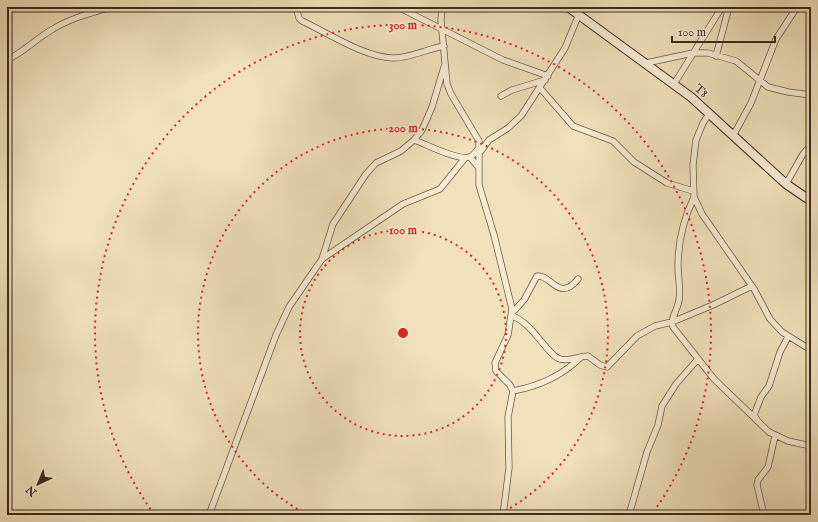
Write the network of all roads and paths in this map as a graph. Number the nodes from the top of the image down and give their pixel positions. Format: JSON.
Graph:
{"nodes":[{"id":1,"x":111,"y":7,"type":"edge"},
{"id":2,"x":296,"y":7,"type":"edge"},
{"id":3,"x":398,"y":7,"type":"edge"},
{"id":4,"x":442,"y":7,"type":"edge"},
{"id":5,"x":568,"y":7,"type":"edge"},
{"id":6,"x":722,"y":7,"type":"edge"},
{"id":7,"x":729,"y":7,"type":"edge"},
{"id":8,"x":797,"y":7,"type":"edge"},
{"id":9,"x":580,"y":11,"type":"edge"},
{"id":10,"x":443,"y":30,"type":"junction"},
{"id":11,"x":444,"y":46,"type":"junction"},
{"id":12,"x":693,"y":53,"type":"junction"},
{"id":13,"x":716,"y":56,"type":"junction"},
{"id":14,"x":7,"y":60,"type":"edge"},
{"id":15,"x":445,"y":63,"type":"junction"},
{"id":16,"x":646,"y":63,"type":"junction"},
{"id":17,"x":546,"y":78,"type":"junction"},
{"id":18,"x":759,"y":81,"type":"junction"},
{"id":19,"x":674,"y":84,"type":"junction"},
{"id":20,"x":540,"y":88,"type":"junction"},
{"id":21,"x":811,"y":95,"type":"edge"},
{"id":22,"x":501,"y":96,"type":"dead end"},
{"id":23,"x":709,"y":114,"type":"junction"},
{"id":24,"x":733,"y":136,"type":"junction"},
{"id":25,"x":414,"y":140,"type":"junction"},
{"id":26,"x":811,"y":145,"type":"edge"},
{"id":27,"x":480,"y":149,"type":"junction"},
{"id":28,"x":468,"y":157,"type":"junction"},
{"id":29,"x":479,"y":168,"type":"junction"},
{"id":30,"x":786,"y":184,"type":"junction"},
{"id":31,"x":693,"y":194,"type":"junction"},
{"id":32,"x":811,"y":202,"type":"edge"},
{"id":33,"x":322,"y":259,"type":"junction"},
{"id":34,"x":578,"y":279,"type":"dead end"},
{"id":35,"x":752,"y":286,"type":"junction"},
{"id":36,"x":512,"y":314,"type":"junction"},
{"id":37,"x":672,"y":322,"type":"junction"},
{"id":38,"x":788,"y":336,"type":"junction"},
{"id":39,"x":811,"y":350,"type":"edge"},
{"id":40,"x":581,"y":356,"type":"junction"},
{"id":41,"x":698,"y":359,"type":"junction"},
{"id":42,"x":513,"y":391,"type":"junction"},
{"id":43,"x":757,"y":420,"type":"junction"},
{"id":44,"x":775,"y":436,"type":"junction"},
{"id":45,"x":811,"y":446,"type":"edge"},
{"id":46,"x":209,"y":515,"type":"edge"},
{"id":47,"x":504,"y":515,"type":"edge"},
{"id":48,"x":629,"y":515,"type":"edge"},
{"id":49,"x":764,"y":515,"type":"edge"}],
"edges":[{"from":1,"to":14,"type":"street"},
{"from":2,"to":11,"type":"street"},
{"from":3,"to":10,"type":"street"},
{"from":4,"to":10,"type":"street"},
{"from":5,"to":9,"type":"street","name":"T8"},
{"from":6,"to":12,"type":"street"},
{"from":7,"to":13,"type":"street"},
{"from":8,"to":18,"type":"street"},
{"from":9,"to":16,"type":"street","name":"T8"},
{"from":9,"to":17,"type":"street"},
{"from":10,"to":11,"type":"street"},
{"from":10,"to":17,"type":"street"},
{"from":11,"to":15,"type":"street"},
{"from":12,"to":13,"type":"street"},
{"from":12,"to":16,"type":"street"},
{"from":12,"to":19,"type":"street"},
{"from":13,"to":18,"type":"street"},
{"from":15,"to":25,"type":"street"},
{"from":15,"to":27,"type":"street"},
{"from":16,"to":19,"type":"street","name":"T8"},
{"from":17,"to":20,"type":"street"},
{"from":17,"to":22,"type":"street"},
{"from":18,"to":21,"type":"street"},
{"from":18,"to":24,"type":"street"},
{"from":19,"to":23,"type":"street","name":"T8"},
{"from":20,"to":27,"type":"street"},
{"from":20,"to":31,"type":"street"},
{"from":23,"to":24,"type":"street","name":"T8"},
{"from":23,"to":31,"type":"street"},
{"from":24,"to":30,"type":"street","name":"T8"},
{"from":25,"to":28,"type":"street"},
{"from":25,"to":33,"type":"street"},
{"from":26,"to":30,"type":"street"},
{"from":27,"to":28,"type":"street"},
{"from":27,"to":29,"type":"street"},
{"from":28,"to":29,"type":"street"},
{"from":28,"to":33,"type":"street"},
{"from":29,"to":36,"type":"street"},
{"from":30,"to":32,"type":"street","name":"T8"},
{"from":31,"to":35,"type":"street"},
{"from":31,"to":37,"type":"street"},
{"from":33,"to":46,"type":"street"},
{"from":34,"to":36,"type":"street"},
{"from":35,"to":37,"type":"street"},
{"from":35,"to":38,"type":"street"},
{"from":36,"to":40,"type":"street"},
{"from":36,"to":42,"type":"street"},
{"from":37,"to":40,"type":"street"},
{"from":37,"to":41,"type":"street"},
{"from":38,"to":39,"type":"street"},
{"from":38,"to":43,"type":"street"},
{"from":40,"to":42,"type":"street"},
{"from":41,"to":43,"type":"street"},
{"from":41,"to":48,"type":"street"},
{"from":42,"to":47,"type":"street"},
{"from":43,"to":44,"type":"street"},
{"from":44,"to":45,"type":"street"},
{"from":44,"to":49,"type":"street"}]}
